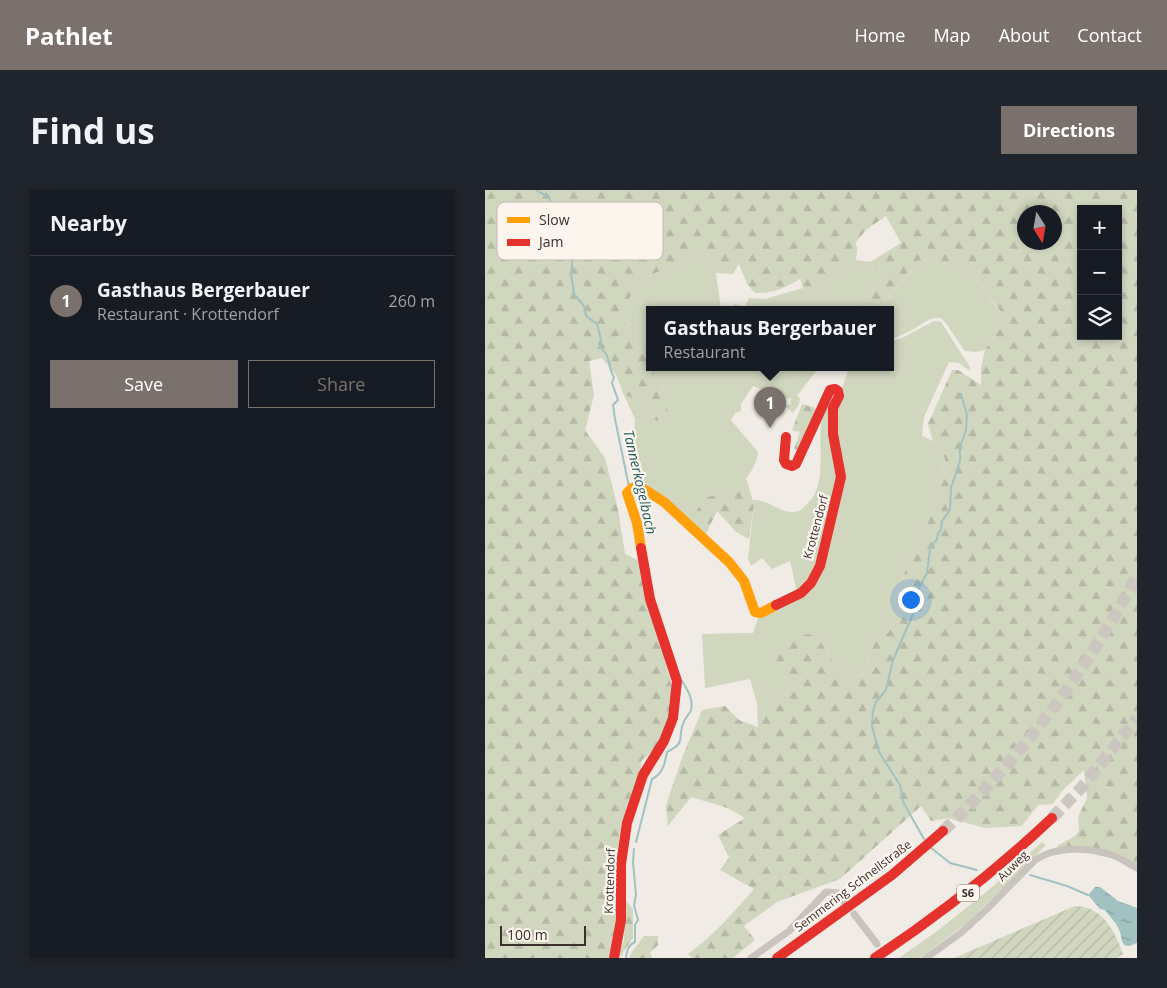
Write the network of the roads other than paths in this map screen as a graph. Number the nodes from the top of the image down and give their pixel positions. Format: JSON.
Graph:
{"nodes":[{"id":1,"x":786,"y":437,"type":"dead end"},
{"id":2,"x":1053,"y":818,"type":"tunnel mouth"},
{"id":3,"x":943,"y":830,"type":"tunnel mouth"},
{"id":4,"x":1137,"y":868,"type":"edge"},
{"id":5,"x":843,"y":901,"type":"dead end"},
{"id":6,"x":854,"y":914,"type":"dead end"},
{"id":7,"x":877,"y":944,"type":"dead end"},
{"id":8,"x":614,"y":958,"type":"edge"},
{"id":9,"x":751,"y":958,"type":"edge"},
{"id":10,"x":777,"y":958,"type":"edge"},
{"id":11,"x":875,"y":958,"type":"edge"},
{"id":12,"x":925,"y":958,"type":"edge"}],
"edges":[{"from":1,"to":8,"type":"main road","name":"Krottendorf"},
{"from":2,"to":11,"type":"main road","number":"S6"},
{"from":3,"to":10,"type":"main road","name":"Semmering Schnellstraße"},
{"from":4,"to":12,"type":"street","name":"Auweg"},
{"from":5,"to":9,"type":"street"},
{"from":6,"to":7,"type":"street"}]}
